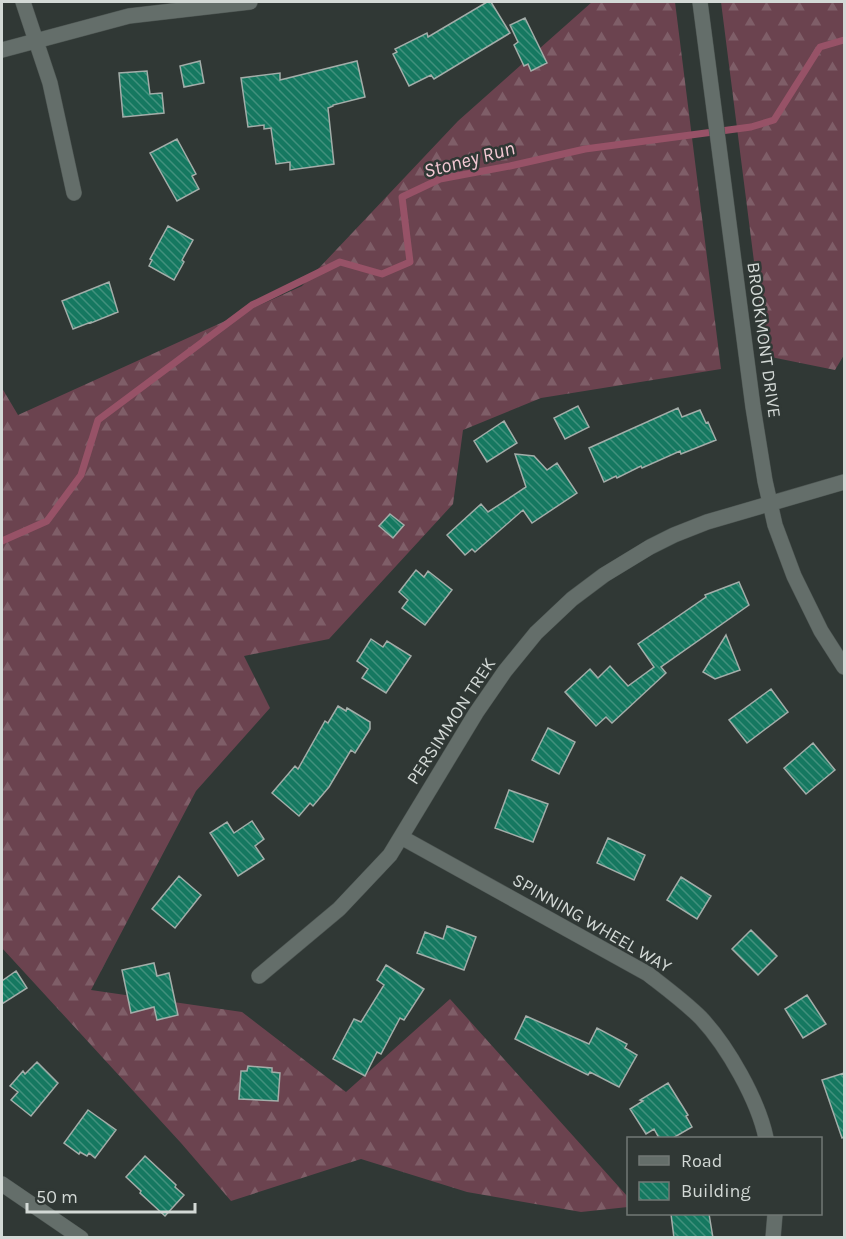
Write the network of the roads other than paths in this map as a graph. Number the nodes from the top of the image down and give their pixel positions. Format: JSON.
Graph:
{"nodes":[{"id":1,"x":23,"y":2,"type":"edge"},
{"id":2,"x":250,"y":2,"type":"edge"},
{"id":3,"x":700,"y":2,"type":"edge"},
{"id":4,"x":36,"y":41,"type":"junction"},
{"id":5,"x":2,"y":50,"type":"edge"},
{"id":6,"x":74,"y":193,"type":"dead end"},
{"id":7,"x":844,"y":482,"type":"edge"},
{"id":8,"x":770,"y":504,"type":"junction"},
{"id":9,"x":844,"y":667,"type":"edge"},
{"id":10,"x":401,"y":837,"type":"junction"},
{"id":11,"x":259,"y":976,"type":"dead end"},
{"id":12,"x":766,"y":1137,"type":"edge"},
{"id":13,"x":2,"y":1184,"type":"edge"},
{"id":14,"x":775,"y":1215,"type":"edge"},
{"id":15,"x":81,"y":1238,"type":"edge"},
{"id":16,"x":773,"y":1238,"type":"edge"}],
"edges":[{"from":1,"to":4,"type":"street"},
{"from":2,"to":4,"type":"street"},
{"from":3,"to":8,"type":"street","name":"BROOKMONT DRIVE"},
{"from":4,"to":5,"type":"street"},
{"from":4,"to":6,"type":"street"},
{"from":7,"to":8,"type":"street","name":"PERSIMMON TREK"},
{"from":8,"to":9,"type":"street","name":"BROOKMONT DRIVE"},
{"from":8,"to":10,"type":"street","name":"PERSIMMON TREK"},
{"from":10,"to":11,"type":"street","name":"PERSIMMON TREK"},
{"from":10,"to":12,"type":"street","name":"SPINNING WHEEL WAY"},
{"from":13,"to":15,"type":"street"},
{"from":14,"to":16,"type":"street"}]}
